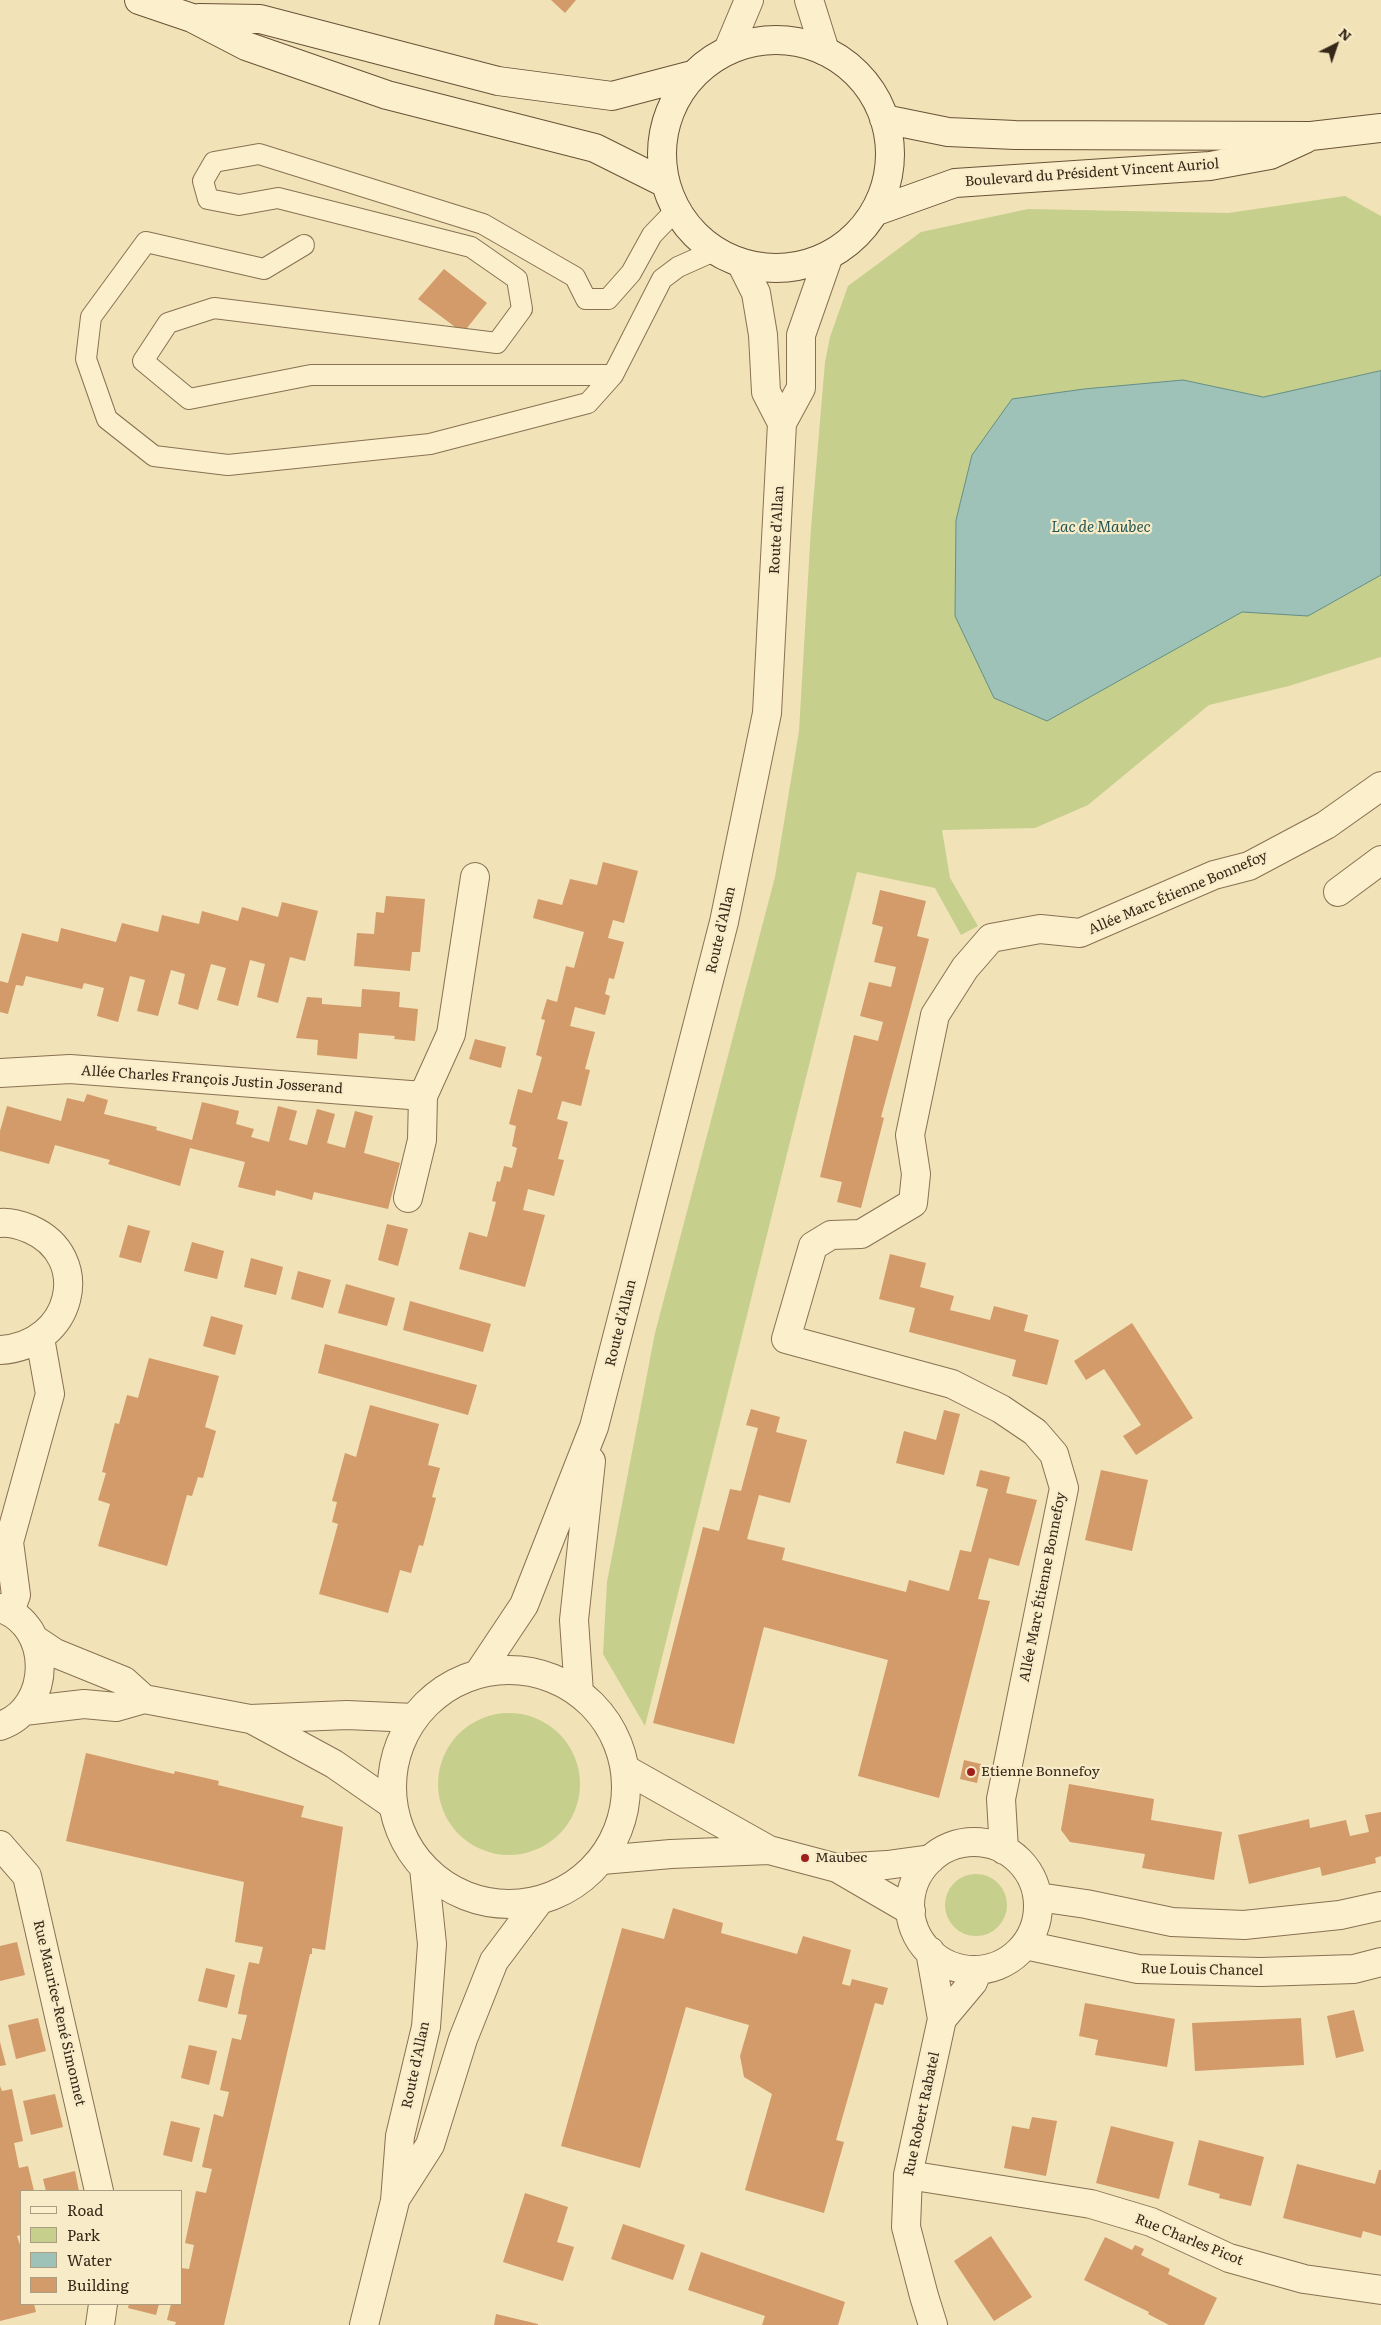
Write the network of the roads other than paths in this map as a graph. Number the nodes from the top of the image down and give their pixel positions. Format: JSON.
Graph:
{"nodes":[{"id":1,"x":139,"y":0,"type":"edge"},
{"id":2,"x":748,"y":0,"type":"edge"},
{"id":3,"x":809,"y":0,"type":"edge"},
{"id":4,"x":192,"y":18,"type":"junction"},
{"id":5,"x":728,"y":50,"type":"junction"},
{"id":6,"x":825,"y":51,"type":"junction"},
{"id":7,"x":692,"y":76,"type":"junction"},
{"id":8,"x":884,"y":119,"type":"junction"},
{"id":9,"x":1381,"y":128,"type":"edge"},
{"id":10,"x":1311,"y":136,"type":"junction"},
{"id":11,"x":665,"y":183,"type":"junction"},
{"id":12,"x":676,"y":210,"type":"junction"},
{"id":13,"x":874,"y":212,"type":"junction"},
{"id":14,"x":304,"y":244,"type":"dead end"},
{"id":15,"x":714,"y":251,"type":"junction"},
{"id":16,"x":829,"y":255,"type":"junction"},
{"id":17,"x":741,"y":263,"type":"junction"},
{"id":18,"x":613,"y":375,"type":"junction"},
{"id":19,"x":782,"y":423,"type":"junction"},
{"id":20,"x":1381,"y":786,"type":"edge"},
{"id":21,"x":1381,"y":860,"type":"edge"},
{"id":22,"x":475,"y":878,"type":"dead end"},
{"id":23,"x":1338,"y":892,"type":"dead end"},
{"id":24,"x":0,"y":1073,"type":"edge"},
{"id":25,"x":423,"y":1096,"type":"junction"},
{"id":26,"x":408,"y":1198,"type":"dead end"},
{"id":27,"x":1,"y":1221,"type":"edge"},
{"id":28,"x":40,"y":1338,"type":"junction"},
{"id":29,"x":0,"y":1350,"type":"edge"},
{"id":30,"x":594,"y":1427,"type":"junction"},
{"id":31,"x":5,"y":1549,"type":"edge"},
{"id":32,"x":5,"y":1609,"type":"edge"},
{"id":33,"x":34,"y":1639,"type":"junction"},
{"id":34,"x":478,"y":1674,"type":"junction"},
{"id":35,"x":579,"y":1693,"type":"junction"},
{"id":36,"x":144,"y":1699,"type":"junction"},
{"id":37,"x":24,"y":1711,"type":"junction"},
{"id":38,"x":414,"y":1718,"type":"junction"},
{"id":39,"x":250,"y":1719,"type":"junction"},
{"id":40,"x":0,"y":1726,"type":"edge"},
{"id":41,"x":625,"y":1769,"type":"junction"},
{"id":42,"x":1000,"y":1799,"type":"junction"},
{"id":43,"x":393,"y":1806,"type":"junction"},
{"id":44,"x":966,"y":1842,"type":"junction"},
{"id":45,"x":0,"y":1845,"type":"edge"},
{"id":46,"x":769,"y":1850,"type":"junction"},
{"id":47,"x":1004,"y":1850,"type":"junction"},
{"id":48,"x":931,"y":1859,"type":"junction"},
{"id":49,"x":602,"y":1860,"type":"junction"},
{"id":50,"x":424,"y":1868,"type":"junction"},
{"id":51,"x":837,"y":1868,"type":"junction"},
{"id":52,"x":1038,"y":1897,"type":"junction"},
{"id":53,"x":539,"y":1901,"type":"junction"},
{"id":54,"x":1381,"y":1906,"type":"edge"},
{"id":55,"x":910,"y":1911,"type":"junction"},
{"id":56,"x":1026,"y":1944,"type":"junction"},
{"id":57,"x":930,"y":1952,"type":"junction"},
{"id":58,"x":1381,"y":1962,"type":"edge"},
{"id":59,"x":978,"y":1970,"type":"junction"},
{"id":60,"x":942,"y":2019,"type":"junction"},
{"id":61,"x":908,"y":2175,"type":"junction"},
{"id":62,"x":99,"y":2190,"type":"edge"},
{"id":63,"x":395,"y":2201,"type":"junction"},
{"id":64,"x":1381,"y":2290,"type":"edge"},
{"id":65,"x":103,"y":2305,"type":"edge"},
{"id":66,"x":100,"y":2325,"type":"edge"},
{"id":67,"x":364,"y":2325,"type":"edge"},
{"id":68,"x":933,"y":2325,"type":"edge"}],
"edges":[{"from":1,"to":4,"type":"street"},
{"from":2,"to":5,"type":"street"},
{"from":3,"to":6,"type":"street"},
{"from":4,"to":7,"type":"street"},
{"from":4,"to":11,"type":"street"},
{"from":5,"to":6,"type":"street"},
{"from":5,"to":7,"type":"street"},
{"from":6,"to":8,"type":"street"},
{"from":7,"to":11,"type":"street"},
{"from":8,"to":10,"type":"street","name":"Boulevard du Président Vincent Auriol"},
{"from":8,"to":13,"type":"street"},
{"from":9,"to":10,"type":"street","name":"Boulevard du Président Vincent Auriol"},
{"from":10,"to":13,"type":"street","name":"Boulevard du Président Vincent Auriol"},
{"from":11,"to":12,"type":"street"},
{"from":12,"to":15,"type":"street"},
{"from":12,"to":18,"type":"lane"},
{"from":13,"to":16,"type":"street"},
{"from":14,"to":18,"type":"lane"},
{"from":15,"to":17,"type":"street"},
{"from":15,"to":18,"type":"lane"},
{"from":16,"to":17,"type":"street"},
{"from":16,"to":19,"type":"street","name":"Route d'Allan"},
{"from":17,"to":19,"type":"street"},
{"from":19,"to":30,"type":"street","name":"Route d'Allan"},
{"from":20,"to":42,"type":"street","name":"Allée Marc Étienne Bonnefoy"},
{"from":21,"to":23,"type":"street"},
{"from":22,"to":25,"type":"street"},
{"from":24,"to":25,"type":"street","name":"Allée Charles François Justin Josserand"},
{"from":25,"to":26,"type":"street"},
{"from":27,"to":28,"type":"street"},
{"from":28,"to":29,"type":"street"},
{"from":28,"to":31,"type":"street"},
{"from":30,"to":34,"type":"street","name":"Route d'Allan"},
{"from":30,"to":35,"type":"street","name":"Route d'Allan"},
{"from":31,"to":32,"type":"street"},
{"from":32,"to":33,"type":"street"},
{"from":33,"to":36,"type":"street"},
{"from":33,"to":37,"type":"street"},
{"from":34,"to":35,"type":"street"},
{"from":34,"to":38,"type":"street"},
{"from":35,"to":41,"type":"street"},
{"from":36,"to":37,"type":"street"},
{"from":36,"to":39,"type":"street"},
{"from":37,"to":40,"type":"street"},
{"from":38,"to":39,"type":"street"},
{"from":38,"to":43,"type":"street"},
{"from":39,"to":43,"type":"street"},
{"from":41,"to":46,"type":"street"},
{"from":41,"to":49,"type":"street"},
{"from":42,"to":44,"type":"street","name":"Allée Marc Étienne Bonnefoy"},
{"from":42,"to":47,"type":"street","name":"Allée Marc Étienne Bonnefoy"},
{"from":43,"to":50,"type":"street"},
{"from":44,"to":47,"type":"street"},
{"from":44,"to":48,"type":"street"},
{"from":45,"to":62,"type":"street","name":"Rue Maurice-René Simonnet"},
{"from":46,"to":49,"type":"street"},
{"from":46,"to":51,"type":"street"},
{"from":47,"to":52,"type":"street"},
{"from":48,"to":51,"type":"street"},
{"from":48,"to":55,"type":"street"},
{"from":49,"to":53,"type":"street"},
{"from":50,"to":53,"type":"street"},
{"from":50,"to":63,"type":"street","name":"Route d'Allan"},
{"from":51,"to":55,"type":"street"},
{"from":52,"to":54,"type":"street"},
{"from":52,"to":56,"type":"street"},
{"from":53,"to":63,"type":"street","name":"Route d'Allan"},
{"from":55,"to":57,"type":"street"},
{"from":56,"to":58,"type":"street","name":"Rue Louis Chancel"},
{"from":56,"to":59,"type":"street"},
{"from":57,"to":59,"type":"street"},
{"from":57,"to":60,"type":"street","name":"Rue Robert Rabatel"},
{"from":59,"to":60,"type":"street","name":"Rue Robert Rabatel"},
{"from":60,"to":61,"type":"street","name":"Rue Robert Rabatel"},
{"from":61,"to":64,"type":"street","name":"Rue Charles Picot"},
{"from":61,"to":68,"type":"street","name":"Rue Robert Rabatel"},
{"from":63,"to":67,"type":"street","name":"Route d'Allan"},
{"from":65,"to":66,"type":"street"}]}
